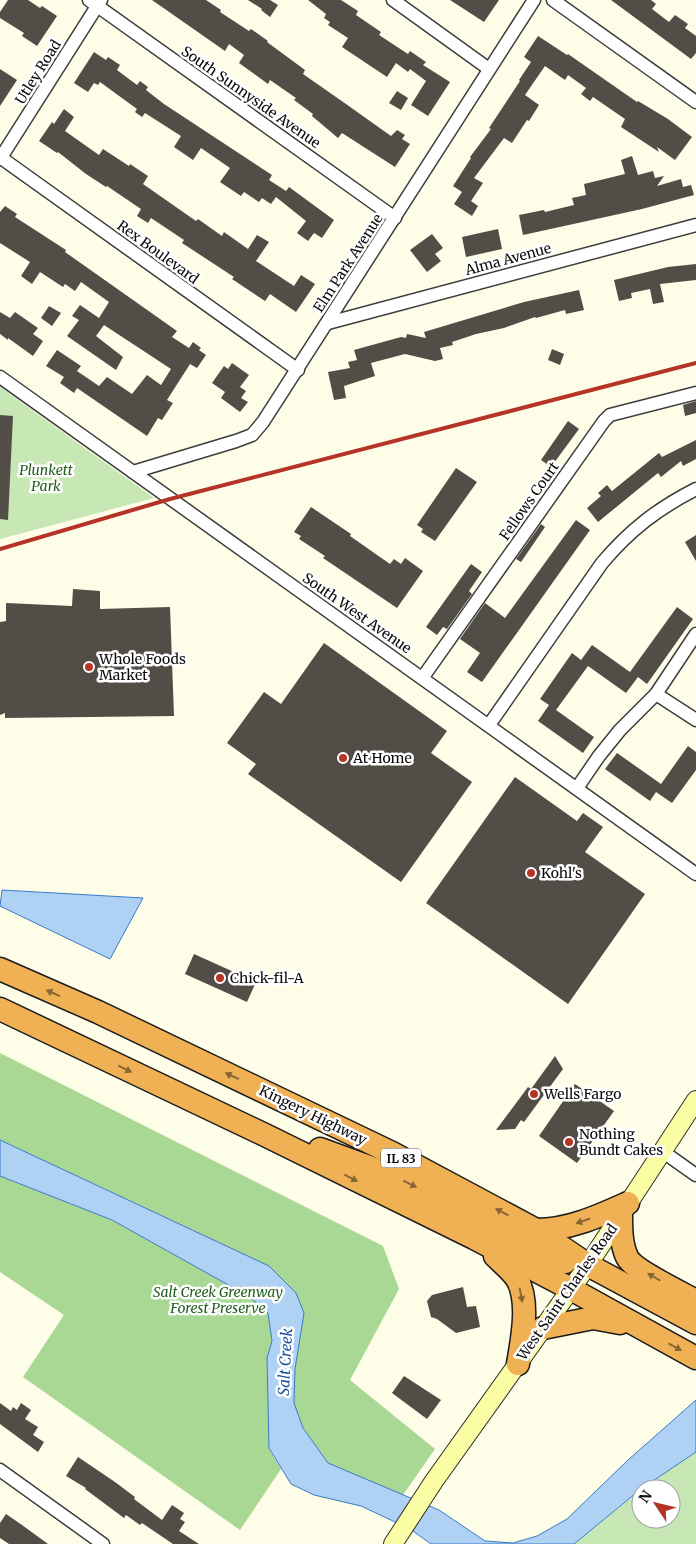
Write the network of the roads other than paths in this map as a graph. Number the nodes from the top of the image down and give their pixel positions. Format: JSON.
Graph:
{"nodes":[{"id":1,"x":394,"y":0,"type":"edge"},
{"id":2,"x":534,"y":0,"type":"edge"},
{"id":3,"x":553,"y":0,"type":"edge"},
{"id":4,"x":96,"y":2,"type":"edge"},
{"id":5,"x":489,"y":69,"type":"junction"},
{"id":6,"x":696,"y":102,"type":"edge"},
{"id":7,"x":0,"y":158,"type":"edge"},
{"id":8,"x":395,"y":218,"type":"junction"},
{"id":9,"x":696,"y":225,"type":"edge"},
{"id":10,"x":328,"y":323,"type":"junction"},
{"id":11,"x":298,"y":370,"type":"junction"},
{"id":12,"x":0,"y":377,"type":"edge"},
{"id":13,"x":696,"y":393,"type":"edge"},
{"id":14,"x":133,"y":472,"type":"junction"},
{"id":15,"x":696,"y":490,"type":"edge"},
{"id":16,"x":696,"y":634,"type":"edge"},
{"id":17,"x":423,"y":677,"type":"junction"},
{"id":18,"x":656,"y":694,"type":"junction"},
{"id":19,"x":696,"y":720,"type":"edge"},
{"id":20,"x":489,"y":725,"type":"junction"},
{"id":21,"x":576,"y":788,"type":"junction"},
{"id":22,"x":696,"y":874,"type":"edge"},
{"id":23,"x":0,"y":969,"type":"edge"},
{"id":24,"x":0,"y":1009,"type":"edge"},
{"id":25,"x":696,"y":1100,"type":"edge"},
{"id":26,"x":265,"y":1135,"type":"junction"},
{"id":27,"x":662,"y":1152,"type":"junction"},
{"id":28,"x":696,"y":1175,"type":"edge"},
{"id":29,"x":625,"y":1209,"type":"junction"},
{"id":30,"x":536,"y":1230,"type":"junction"},
{"id":31,"x":482,"y":1243,"type":"junction"},
{"id":32,"x":588,"y":1265,"type":"junction"},
{"id":33,"x":571,"y":1289,"type":"junction"},
{"id":34,"x":696,"y":1301,"type":"edge"},
{"id":35,"x":696,"y":1323,"type":"edge"},
{"id":36,"x":640,"y":1327,"type":"junction"},
{"id":37,"x":543,"y":1328,"type":"junction"},
{"id":38,"x":696,"y":1358,"type":"edge"},
{"id":39,"x":518,"y":1364,"type":"junction"},
{"id":40,"x":0,"y":1470,"type":"edge"},
{"id":41,"x":396,"y":1538,"type":"edge"},
{"id":42,"x":103,"y":1544,"type":"edge"}],
"edges":[{"from":1,"to":5,"type":"street"},
{"from":2,"to":5,"type":"street","name":"Elm Park Avenue"},
{"from":3,"to":6,"type":"street"},
{"from":4,"to":7,"type":"street","name":"Utley Road"},
{"from":4,"to":8,"type":"street","name":"South Sunnyside Avenue"},
{"from":5,"to":8,"type":"street","name":"Elm Park Avenue"},
{"from":7,"to":11,"type":"street","name":"Rex Boulevard"},
{"from":8,"to":10,"type":"street","name":"Elm Park Avenue"},
{"from":9,"to":10,"type":"street","name":"Alma Avenue"},
{"from":10,"to":11,"type":"street","name":"Elm Park Avenue"},
{"from":11,"to":14,"type":"street","name":"Elm Park Avenue"},
{"from":12,"to":14,"type":"street","name":"South West Avenue"},
{"from":13,"to":17,"type":"street","name":"Fellows Court"},
{"from":14,"to":17,"type":"street","name":"South West Avenue"},
{"from":15,"to":20,"type":"street"},
{"from":16,"to":18,"type":"street"},
{"from":17,"to":20,"type":"street","name":"South West Avenue"},
{"from":18,"to":19,"type":"street"},
{"from":18,"to":21,"type":"street"},
{"from":20,"to":21,"type":"street","name":"South West Avenue"},
{"from":21,"to":22,"type":"street","name":"South West Avenue"},
{"from":30,"to":23,"type":"highway","name":"Kingery Highway","number":"IL 83","one_way":true},
{"from":24,"to":26,"type":"highway","one_way":true},
{"from":25,"to":27,"type":"main road","name":"West Saint Charles Road"},
{"from":26,"to":31,"type":"highway","one_way":true},
{"from":26,"to":32,"type":"highway","one_way":true},
{"from":27,"to":28,"type":"street"},
{"from":27,"to":29,"type":"main road","name":"West Saint Charles Road"},
{"from":29,"to":30,"type":"highway","one_way":true},
{"from":29,"to":32,"type":"main road","name":"West Saint Charles Road"},
{"from":34,"to":29,"type":"highway","one_way":true},
{"from":30,"to":32,"type":"highway","name":"Kingery Highway","number":"IL 83"},
{"from":31,"to":33,"type":"highway"},
{"from":31,"to":39,"type":"highway","one_way":true},
{"from":32,"to":33,"type":"main road","name":"West Saint Charles Road"},
{"from":32,"to":35,"type":"highway","name":"Kingery Highway","number":"IL 83"},
{"from":33,"to":36,"type":"highway"},
{"from":33,"to":37,"type":"main road","name":"West Saint Charles Road"},
{"from":36,"to":37,"type":"highway"},
{"from":36,"to":38,"type":"highway","one_way":true},
{"from":37,"to":39,"type":"main road","name":"West Saint Charles Road"},
{"from":39,"to":41,"type":"main road","name":"West Saint Charles Road"},
{"from":40,"to":42,"type":"street"}]}
